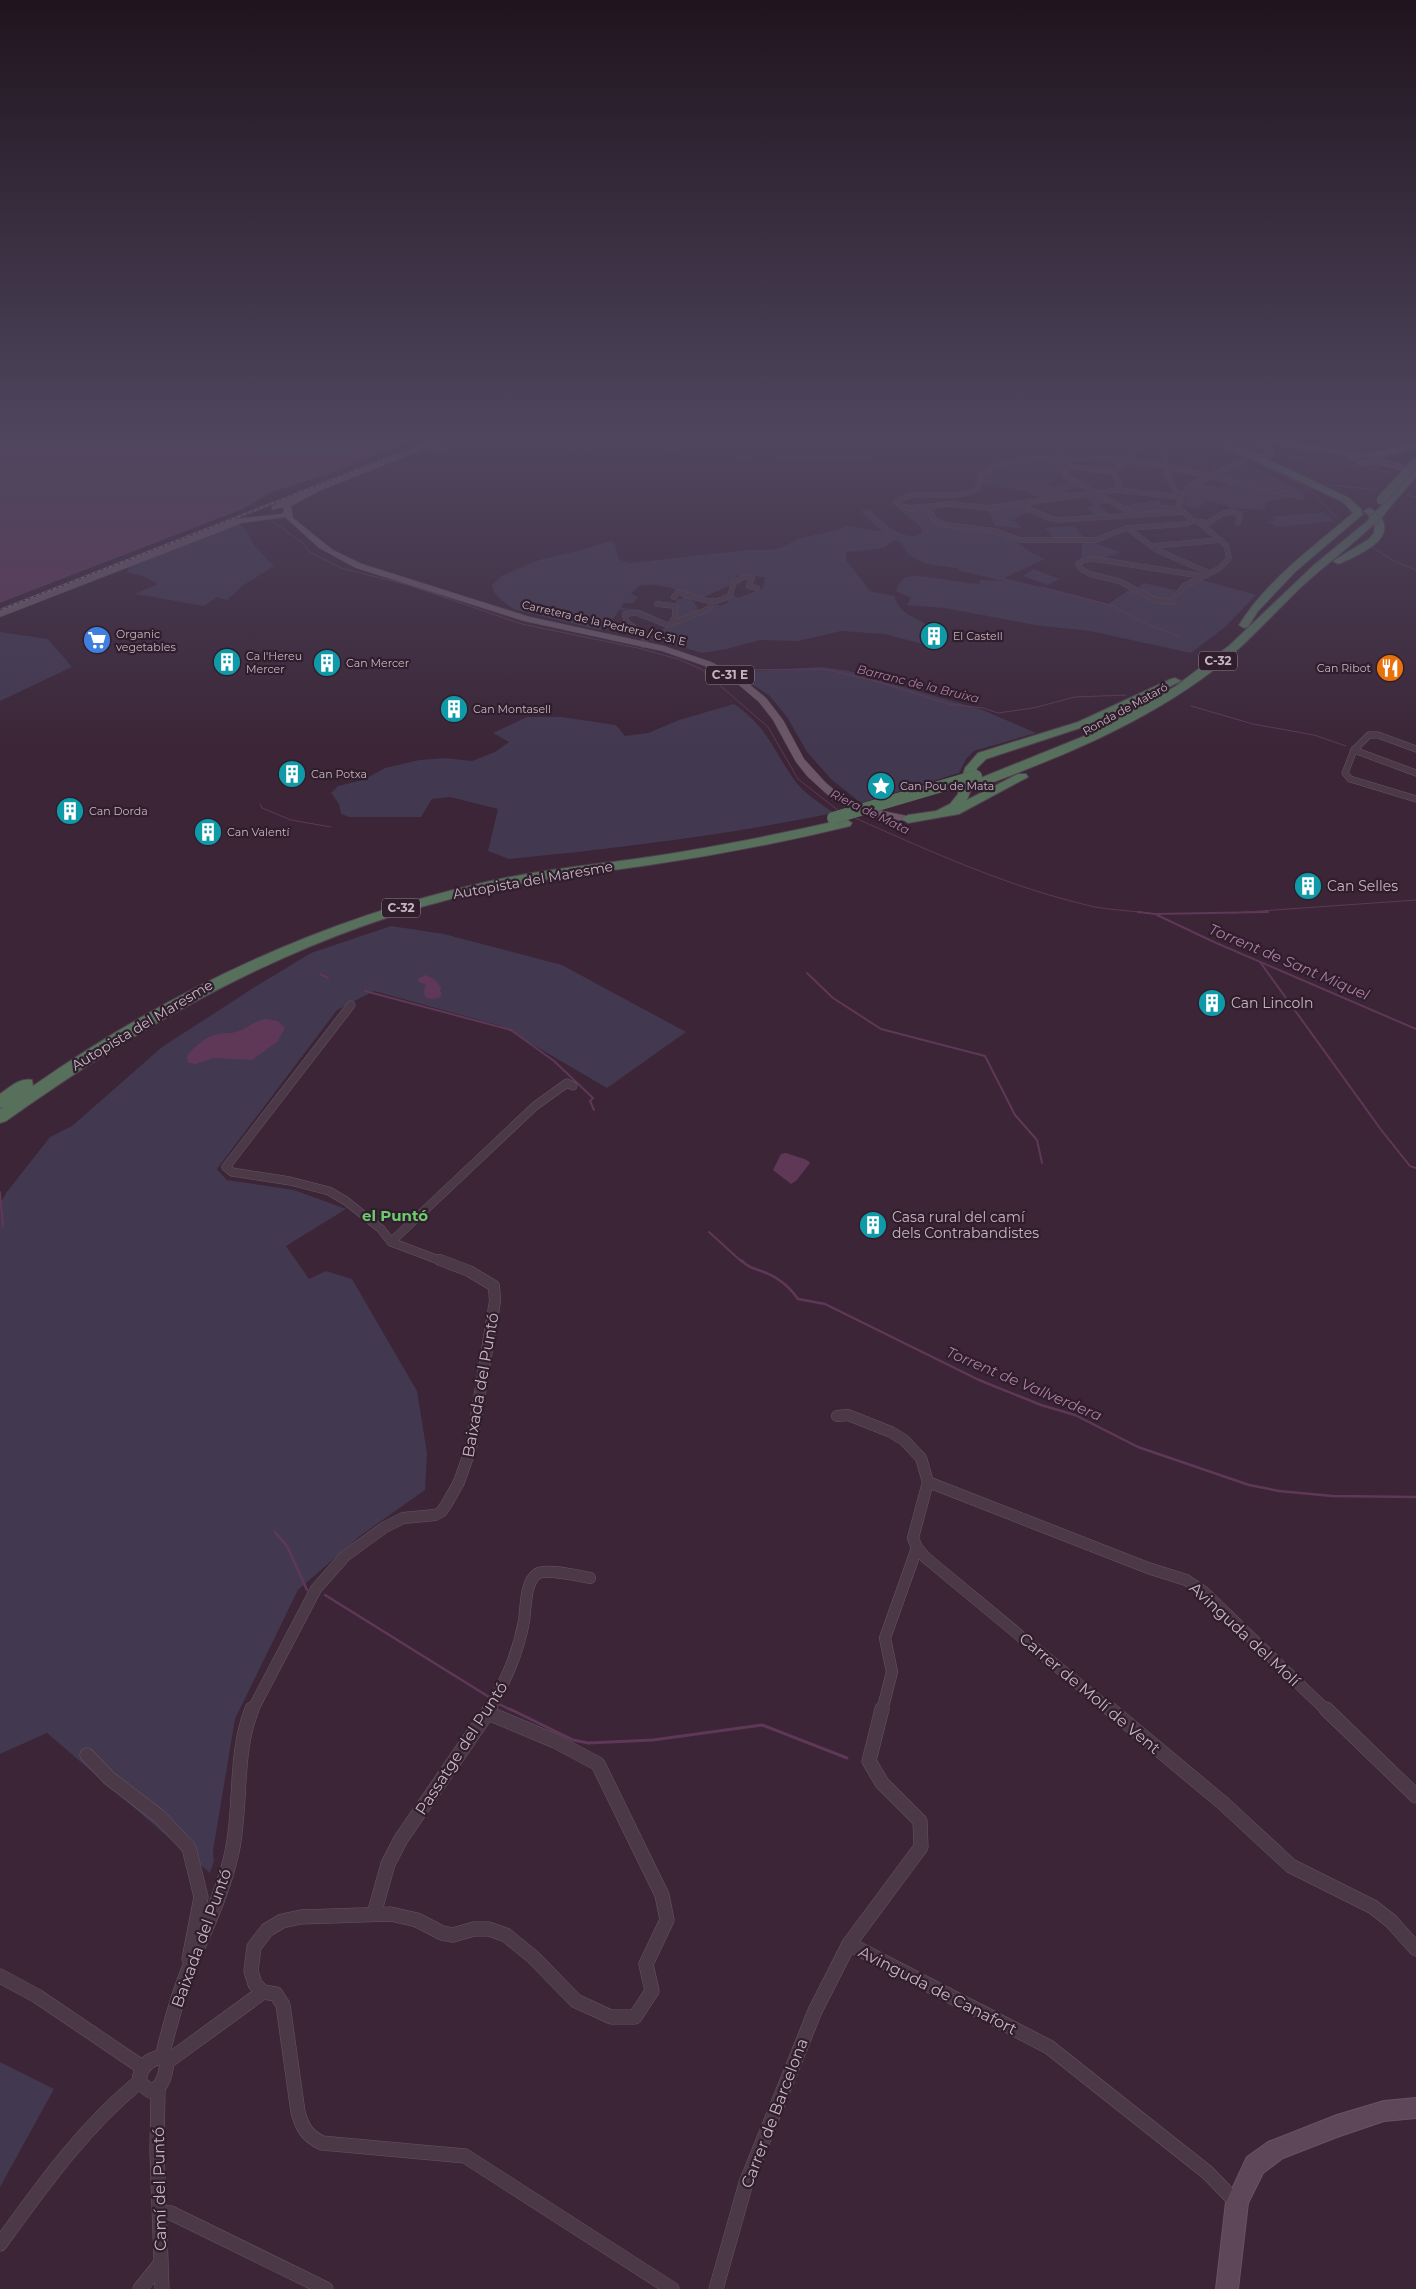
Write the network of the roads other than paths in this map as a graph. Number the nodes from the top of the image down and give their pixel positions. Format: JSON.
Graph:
{"nodes":[{"id":1,"x":191,"y":540,"type":"edge"},
{"id":2,"x":313,"y":540,"type":"edge"},
{"id":3,"x":1019,"y":540,"type":"edge"},
{"id":4,"x":1095,"y":540,"type":"edge"},
{"id":5,"x":1143,"y":540,"type":"edge"},
{"id":6,"x":1221,"y":540,"type":"joint"},
{"id":7,"x":1327,"y":540,"type":"edge"},
{"id":8,"x":1341,"y":540,"type":"edge"},
{"id":9,"x":1346,"y":540,"type":"edge"},
{"id":10,"x":1372,"y":540,"type":"edge"},
{"id":11,"x":1151,"y":546,"type":"junction"},
{"id":12,"x":1210,"y":572,"type":"joint"},
{"id":13,"x":1201,"y":573,"type":"junction"},
{"id":14,"x":757,"y":588,"type":"dead end"},
{"id":15,"x":1293,"y":592,"type":"junction"},
{"id":16,"x":693,"y":598,"type":"junction"},
{"id":17,"x":674,"y":601,"type":"junction"},
{"id":18,"x":710,"y":602,"type":"junction"},
{"id":19,"x":657,"y":604,"type":"dead end"},
{"id":20,"x":701,"y":612,"type":"junction"},
{"id":21,"x":0,"y":614,"type":"edge"},
{"id":22,"x":670,"y":624,"type":"junction"},
{"id":23,"x":1244,"y":625,"type":"junction"},
{"id":24,"x":643,"y":644,"type":"junction"},
{"id":25,"x":1175,"y":681,"type":"junction"},
{"id":26,"x":1133,"y":717,"type":"junction"},
{"id":27,"x":1416,"y":749,"type":"edge"},
{"id":28,"x":1354,"y":750,"type":"junction"},
{"id":29,"x":1416,"y":773,"type":"edge"},
{"id":30,"x":976,"y":780,"type":"junction"},
{"id":31,"x":1416,"y":799,"type":"edge"},
{"id":32,"x":908,"y":819,"type":"junction"},
{"id":33,"x":840,"y":820,"type":"junction"},
{"id":34,"x":351,"y":1005,"type":"dead end"},
{"id":35,"x":573,"y":1086,"type":"dead end"},
{"id":36,"x":0,"y":1102,"type":"edge"},
{"id":37,"x":0,"y":1117,"type":"edge"},
{"id":38,"x":391,"y":1242,"type":"junction"},
{"id":39,"x":837,"y":1416,"type":"dead end"},
{"id":40,"x":928,"y":1482,"type":"junction"},
{"id":41,"x":917,"y":1548,"type":"junction"},
{"id":42,"x":590,"y":1578,"type":"dead end"},
{"id":43,"x":488,"y":1713,"type":"junction"},
{"id":44,"x":87,"y":1756,"type":"dead end"},
{"id":45,"x":1416,"y":1796,"type":"edge"},
{"id":46,"x":374,"y":1914,"type":"junction"},
{"id":47,"x":849,"y":1944,"type":"junction"},
{"id":48,"x":1416,"y":1948,"type":"edge"},
{"id":49,"x":187,"y":1974,"type":"junction"},
{"id":50,"x":0,"y":1976,"type":"edge"},
{"id":51,"x":263,"y":1992,"type":"junction"},
{"id":52,"x":164,"y":2060,"type":"junction"},
{"id":53,"x":141,"y":2075,"type":"junction"},
{"id":54,"x":158,"y":2089,"type":"junction"},
{"id":55,"x":1416,"y":2108,"type":"edge"},
{"id":56,"x":1236,"y":2202,"type":"junction"},
{"id":57,"x":160,"y":2212,"type":"junction"},
{"id":58,"x":0,"y":2244,"type":"edge"},
{"id":59,"x":160,"y":2264,"type":"junction"},
{"id":60,"x":140,"y":2289,"type":"edge"},
{"id":61,"x":162,"y":2289,"type":"edge"},
{"id":62,"x":326,"y":2289,"type":"edge"},
{"id":63,"x":672,"y":2289,"type":"edge"},
{"id":64,"x":716,"y":2289,"type":"edge"},
{"id":65,"x":1227,"y":2289,"type":"edge"}],
"edges":[{"from":1,"to":21,"type":"main road"},
{"from":2,"to":24,"type":"main road","name":"Carretera de la Pedrera / C-31 E","number":"C-31 E"},
{"from":3,"to":4,"type":"street"},
{"from":5,"to":11,"type":"street"},
{"from":6,"to":11,"type":"street"},
{"from":6,"to":12,"type":"street"},
{"from":7,"to":23,"type":"highway"},
{"from":8,"to":23,"type":"highway","name":"Ronda de Mataró","number":"C-32"},
{"from":9,"to":15,"type":"highway","name":"Ronda de Mataró","number":"C-32"},
{"from":10,"to":15,"type":"highway"},
{"from":11,"to":13,"type":"street"},
{"from":12,"to":13,"type":"street"},
{"from":13,"to":13,"type":"street"},
{"from":14,"to":18,"type":"street"},
{"from":15,"to":26,"type":"highway","name":"Ronda de Mataró","number":"C-32"},
{"from":16,"to":17,"type":"street"},
{"from":16,"to":18,"type":"street"},
{"from":16,"to":20,"type":"street"},
{"from":17,"to":19,"type":"street"},
{"from":17,"to":22,"type":"street"},
{"from":18,"to":20,"type":"street"},
{"from":20,"to":22,"type":"street"},
{"from":22,"to":24,"type":"street"},
{"from":23,"to":25,"type":"highway","name":"Ronda de Mataró","number":"C-32"},
{"from":24,"to":32,"type":"main road","name":"Carretera de la Pedrera / C-31 E","number":"C-31 E"},
{"from":25,"to":30,"type":"highway","name":"Ronda de Mataró","number":"C-32"},
{"from":25,"to":32,"type":"highway","number":"C-31 E"},
{"from":26,"to":30,"type":"highway","name":"Ronda de Mataró","number":"C-32"},
{"from":26,"to":32,"type":"highway","number":"C-31 E"},
{"from":27,"to":28,"type":"street"},
{"from":28,"to":29,"type":"street"},
{"from":28,"to":31,"type":"street"},
{"from":30,"to":33,"type":"highway","name":"Ronda de Mataró","number":"C-32"},
{"from":33,"to":36,"type":"highway","name":"Autopista del Maresme","number":"C-32"},
{"from":33,"to":37,"type":"highway","name":"Autopista del Maresme","number":"C-32"},
{"from":34,"to":38,"type":"street","name":"Baixada del Puntó"},
{"from":35,"to":38,"type":"street"},
{"from":38,"to":49,"type":"street","name":"Baixada del Puntó"},
{"from":39,"to":40,"type":"street"},
{"from":40,"to":41,"type":"street"},
{"from":40,"to":45,"type":"street","name":"Avinguda del Molí"},
{"from":41,"to":47,"type":"street","name":"Avinguda de Canafort"},
{"from":41,"to":48,"type":"street","name":"Carrer de Molí de Vent"},
{"from":42,"to":43,"type":"street","name":"Passatge del Puntó"},
{"from":43,"to":46,"type":"street","name":"Passatge del Puntó"},
{"from":43,"to":46,"type":"street"},
{"from":44,"to":49,"type":"street"},
{"from":46,"to":51,"type":"street"},
{"from":47,"to":56,"type":"street","name":"Avinguda de Canafort"},
{"from":47,"to":64,"type":"street","name":"Carrer de Barcelona"},
{"from":49,"to":52,"type":"street","name":"Baixada del Puntó"},
{"from":50,"to":53,"type":"street"},
{"from":51,"to":52,"type":"street"},
{"from":51,"to":63,"type":"street"},
{"from":52,"to":53,"type":"street"},
{"from":52,"to":54,"type":"street"},
{"from":53,"to":54,"type":"street"},
{"from":53,"to":58,"type":"street"},
{"from":54,"to":57,"type":"street","name":"Camí del Puntó"},
{"from":55,"to":56,"type":"main road"},
{"from":56,"to":65,"type":"main road"},
{"from":57,"to":59,"type":"street","name":"Camí del Puntó"},
{"from":57,"to":62,"type":"street"},
{"from":59,"to":60,"type":"street"},
{"from":59,"to":61,"type":"street","name":"Camí del Puntó"}]}
